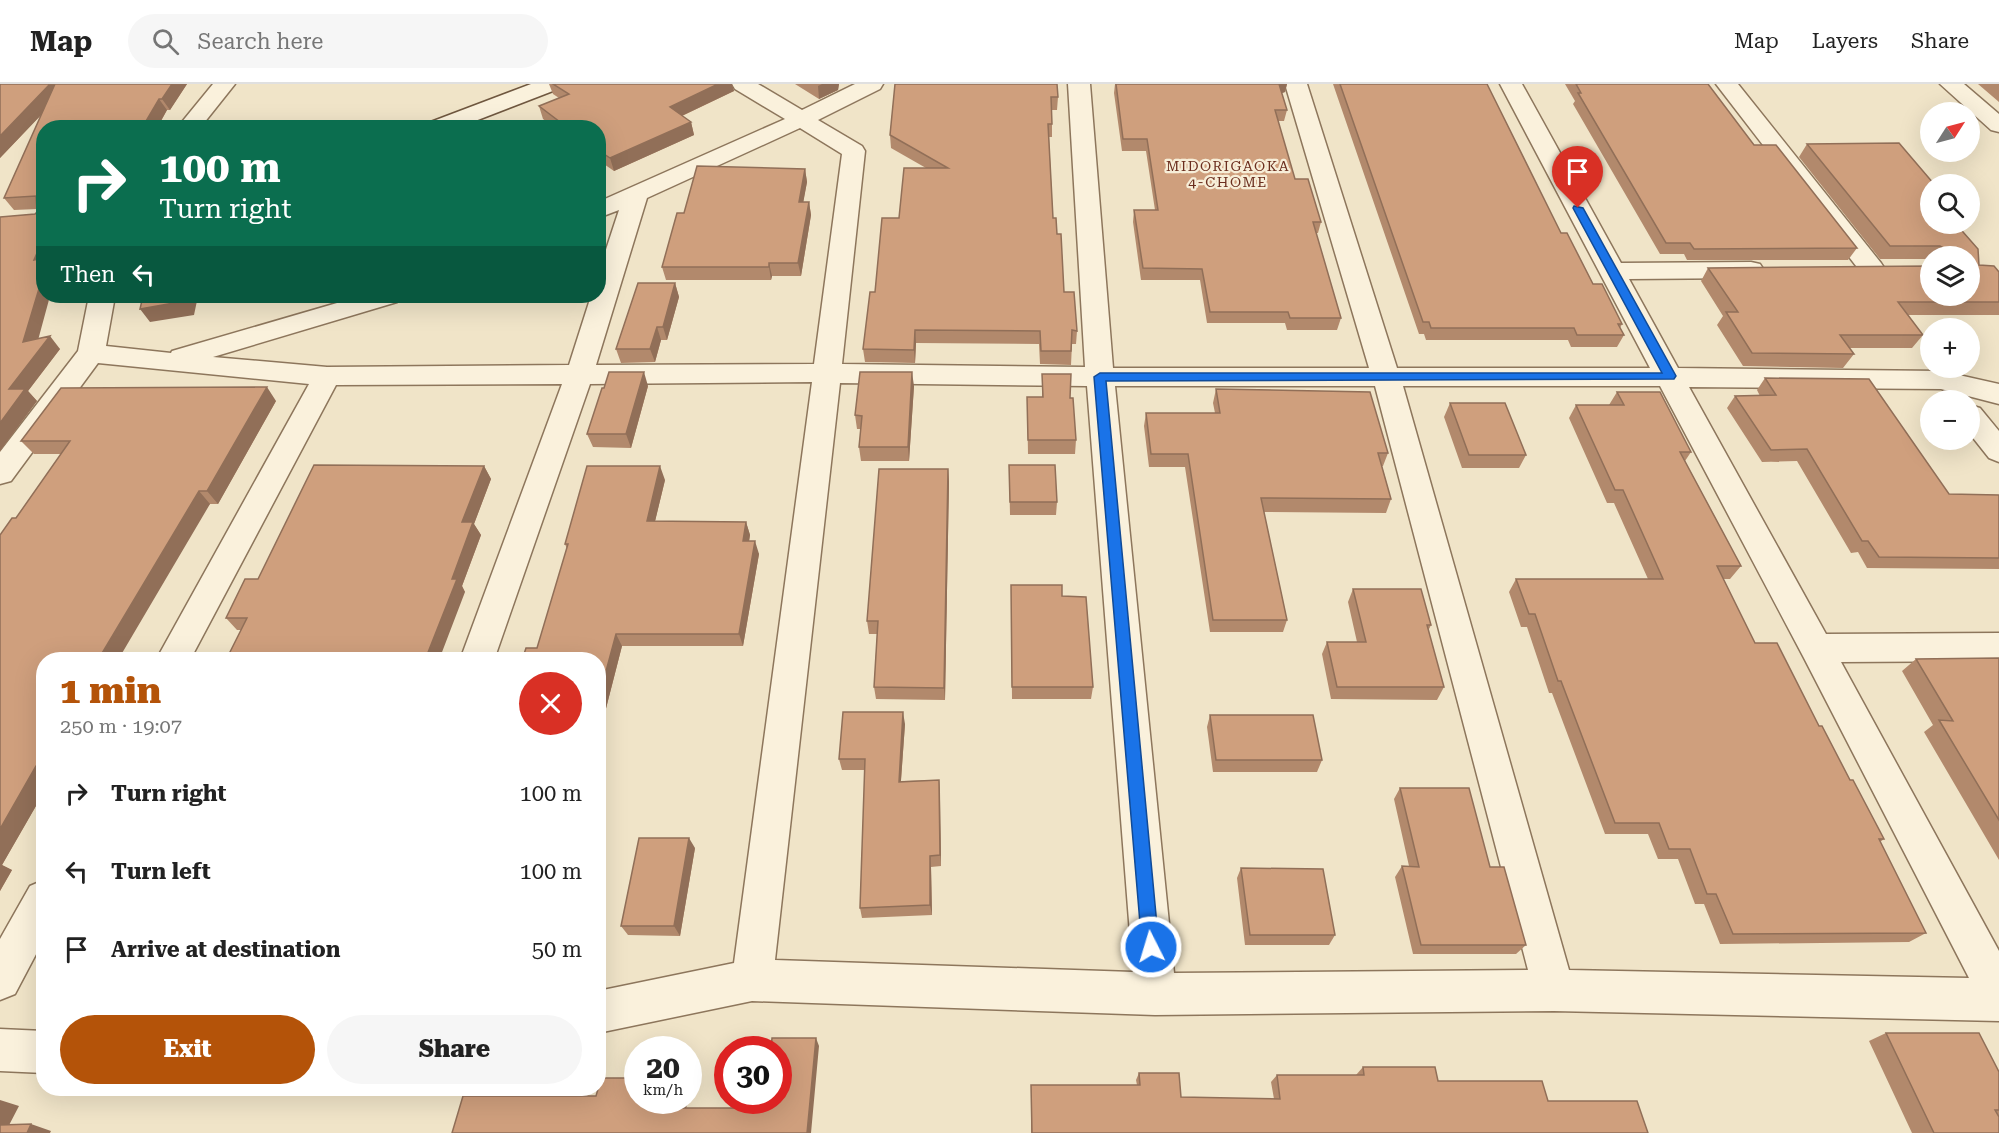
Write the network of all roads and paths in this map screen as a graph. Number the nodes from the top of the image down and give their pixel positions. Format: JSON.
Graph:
{"nodes":[{"id":1,"x":224,"y":84,"type":"edge"},
{"id":2,"x":550,"y":84,"type":"edge"},
{"id":3,"x":743,"y":84,"type":"edge"},
{"id":4,"x":872,"y":84,"type":"edge"},
{"id":5,"x":1079,"y":84,"type":"edge"},
{"id":6,"x":1296,"y":84,"type":"edge"},
{"id":7,"x":1511,"y":84,"type":"edge"},
{"id":8,"x":1727,"y":84,"type":"edge"},
{"id":9,"x":1951,"y":84,"type":"edge"},
{"id":10,"x":195,"y":120,"type":"edge"},
{"id":11,"x":457,"y":120,"type":"edge"},
{"id":12,"x":800,"y":120,"type":"junction"},
{"id":13,"x":1999,"y":125,"type":"edge"},
{"id":14,"x":636,"y":196,"type":"junction"},
{"id":15,"x":606,"y":208,"type":"edge"},
{"id":16,"x":1836,"y":269,"type":"edge"},
{"id":17,"x":1612,"y":270,"type":"junction"},
{"id":18,"x":1777,"y":270,"type":"edge"},
{"id":19,"x":606,"y":291,"type":"edge"},
{"id":20,"x":101,"y":303,"type":"edge"},
{"id":21,"x":364,"y":303,"type":"edge"},
{"id":22,"x":602,"y":303,"type":"edge"},
{"id":23,"x":91,"y":353,"type":"junction"},
{"id":24,"x":163,"y":362,"type":"junction"},
{"id":25,"x":828,"y":373,"type":"junction"},
{"id":26,"x":327,"y":376,"type":"junction"},
{"id":27,"x":579,"y":376,"type":"junction"},
{"id":28,"x":1670,"y":376,"type":"junction"},
{"id":29,"x":1100,"y":377,"type":"junction"},
{"id":30,"x":1386,"y":377,"type":"junction"},
{"id":31,"x":1949,"y":390,"type":"edge"},
{"id":32,"x":1980,"y":392,"type":"edge"},
{"id":33,"x":1999,"y":394,"type":"edge"},
{"id":34,"x":1980,"y":428,"type":"edge"},
{"id":35,"x":1999,"y":452,"type":"edge"},
{"id":36,"x":0,"y":473,"type":"edge"},
{"id":37,"x":1999,"y":647,"type":"edge"},
{"id":38,"x":1816,"y":648,"type":"junction"},
{"id":39,"x":177,"y":652,"type":"edge"},
{"id":40,"x":480,"y":652,"type":"edge"},
{"id":41,"x":36,"y":914,"type":"edge"},
{"id":42,"x":0,"y":979,"type":"edge"},
{"id":43,"x":752,"y":980,"type":"junction"},
{"id":44,"x":1554,"y":990,"type":"junction"},
{"id":45,"x":1999,"y":993,"type":"edge"},
{"id":46,"x":1155,"y":994,"type":"junction"},
{"id":47,"x":1999,"y":1000,"type":"edge"},
{"id":48,"x":606,"y":1010,"type":"edge"},
{"id":49,"x":0,"y":1050,"type":"edge"},
{"id":50,"x":36,"y":1052,"type":"edge"}],
"edges":[{"from":1,"to":10,"type":"street"},
{"from":2,"to":11,"type":"street"},
{"from":3,"to":12,"type":"street"},
{"from":4,"to":12,"type":"street"},
{"from":5,"to":29,"type":"street"},
{"from":6,"to":30,"type":"street"},
{"from":7,"to":17,"type":"street"},
{"from":8,"to":16,"type":"street"},
{"from":9,"to":13,"type":"street"},
{"from":12,"to":14,"type":"street"},
{"from":12,"to":25,"type":"street"},
{"from":14,"to":15,"type":"street"},
{"from":14,"to":19,"type":"street"},
{"from":17,"to":18,"type":"street"},
{"from":17,"to":28,"type":"street"},
{"from":20,"to":23,"type":"street"},
{"from":21,"to":24,"type":"street"},
{"from":22,"to":27,"type":"street"},
{"from":23,"to":24,"type":"street"},
{"from":23,"to":36,"type":"street"},
{"from":24,"to":26,"type":"street"},
{"from":25,"to":27,"type":"street"},
{"from":25,"to":29,"type":"street"},
{"from":25,"to":43,"type":"street"},
{"from":26,"to":27,"type":"street"},
{"from":26,"to":39,"type":"street"},
{"from":27,"to":40,"type":"street"},
{"from":28,"to":30,"type":"street"},
{"from":28,"to":31,"type":"street"},
{"from":28,"to":38,"type":"street"},
{"from":29,"to":30,"type":"street"},
{"from":29,"to":46,"type":"street"},
{"from":30,"to":44,"type":"street"},
{"from":32,"to":33,"type":"street"},
{"from":34,"to":35,"type":"street"},
{"from":37,"to":38,"type":"street"},
{"from":38,"to":45,"type":"street"},
{"from":41,"to":42,"type":"street"},
{"from":43,"to":46,"type":"street"},
{"from":43,"to":48,"type":"street"},
{"from":44,"to":46,"type":"street"},
{"from":44,"to":47,"type":"street"},
{"from":49,"to":50,"type":"street"}]}
